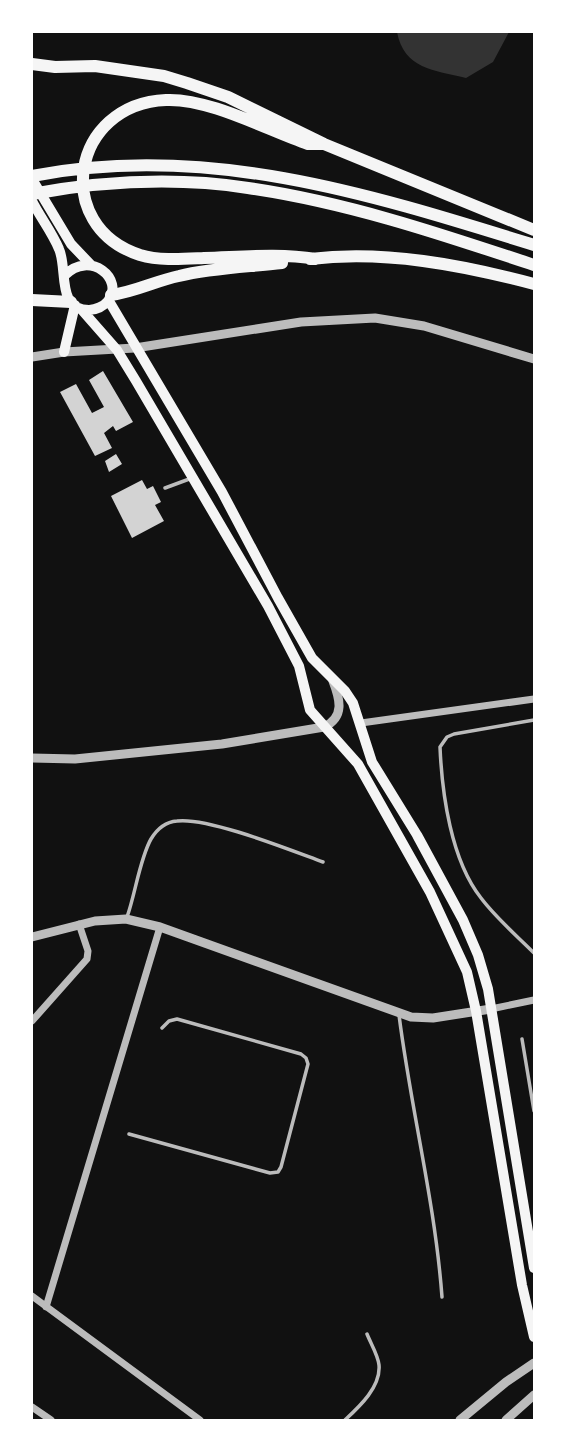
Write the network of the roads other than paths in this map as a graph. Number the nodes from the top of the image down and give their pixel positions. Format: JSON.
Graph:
{"nodes":[{"id":1,"x":32,"y":64,"type":"edge"},
{"id":2,"x":324,"y":144,"type":"junction"},
{"id":3,"x":32,"y":177,"type":"edge"},
{"id":4,"x":32,"y":194,"type":"edge"},
{"id":5,"x":32,"y":201,"type":"edge"},
{"id":6,"x":534,"y":230,"type":"edge"},
{"id":7,"x":534,"y":245,"type":"edge"},
{"id":8,"x":316,"y":258,"type":"junction"},
{"id":9,"x":91,"y":265,"type":"junction"},
{"id":10,"x":534,"y":265,"type":"edge"},
{"id":11,"x":65,"y":275,"type":"junction"},
{"id":12,"x":534,"y":284,"type":"edge"},
{"id":13,"x":110,"y":298,"type":"junction"},
{"id":14,"x":32,"y":300,"type":"edge"},
{"id":15,"x":76,"y":305,"type":"junction"},
{"id":16,"x":135,"y":348,"type":"junction"},
{"id":17,"x":117,"y":350,"type":"junction"},
{"id":18,"x":64,"y":352,"type":"junction"},
{"id":19,"x":32,"y":357,"type":"edge"},
{"id":20,"x":534,"y":359,"type":"edge"},
{"id":21,"x":193,"y":478,"type":"junction"},
{"id":22,"x":164,"y":488,"type":"dead end"},
{"id":23,"x":332,"y":679,"type":"junction"},
{"id":24,"x":534,"y":699,"type":"edge"},
{"id":25,"x":534,"y":719,"type":"edge"},
{"id":26,"x":361,"y":723,"type":"junction"},
{"id":27,"x":324,"y":727,"type":"junction"},
{"id":28,"x":32,"y":758,"type":"edge"},
{"id":29,"x":323,"y":862,"type":"dead end"},
{"id":30,"x":126,"y":919,"type":"junction"},
{"id":31,"x":79,"y":925,"type":"junction"},
{"id":32,"x":160,"y":927,"type":"junction"},
{"id":33,"x":32,"y":937,"type":"edge"},
{"id":34,"x":534,"y":953,"type":"edge"},
{"id":35,"x":534,"y":1000,"type":"edge"},
{"id":36,"x":491,"y":1009,"type":"junction"},
{"id":37,"x":476,"y":1011,"type":"junction"},
{"id":38,"x":399,"y":1013,"type":"junction"},
{"id":39,"x":32,"y":1021,"type":"edge"},
{"id":40,"x":162,"y":1028,"type":"dead end"},
{"id":41,"x":522,"y":1039,"type":"dead end"},
{"id":42,"x":534,"y":1111,"type":"edge"},
{"id":43,"x":129,"y":1135,"type":"dead end"},
{"id":44,"x":534,"y":1268,"type":"edge"},
{"id":45,"x":32,"y":1296,"type":"edge"},
{"id":46,"x":442,"y":1297,"type":"dead end"},
{"id":47,"x":46,"y":1307,"type":"junction"},
{"id":48,"x":367,"y":1335,"type":"dead end"},
{"id":49,"x":534,"y":1337,"type":"edge"},
{"id":50,"x":534,"y":1363,"type":"edge"},
{"id":51,"x":534,"y":1395,"type":"edge"},
{"id":52,"x":32,"y":1407,"type":"edge"},
{"id":53,"x":51,"y":1420,"type":"edge"},
{"id":54,"x":200,"y":1420,"type":"edge"},
{"id":55,"x":345,"y":1420,"type":"edge"},
{"id":56,"x":460,"y":1420,"type":"edge"},
{"id":57,"x":506,"y":1420,"type":"edge"}],
"edges":[{"from":1,"to":2,"type":"highway"},
{"from":2,"to":6,"type":"highway"},
{"from":2,"to":8,"type":"highway"},
{"from":3,"to":7,"type":"highway"},
{"from":3,"to":9,"type":"main road"},
{"from":4,"to":10,"type":"highway"},
{"from":5,"to":11,"type":"main road"},
{"from":8,"to":12,"type":"highway"},
{"from":8,"to":13,"type":"highway"},
{"from":9,"to":11,"type":"main road"},
{"from":9,"to":13,"type":"main road"},
{"from":11,"to":15,"type":"main road"},
{"from":13,"to":15,"type":"main road"},
{"from":13,"to":16,"type":"main road"},
{"from":14,"to":15,"type":"highway"},
{"from":15,"to":17,"type":"main road"},
{"from":15,"to":18,"type":"main road"},
{"from":16,"to":17,"type":"street"},
{"from":16,"to":20,"type":"street"},
{"from":16,"to":23,"type":"main road"},
{"from":17,"to":18,"type":"street"},
{"from":17,"to":21,"type":"main road"},
{"from":18,"to":19,"type":"street"},
{"from":21,"to":22,"type":"lane"},
{"from":21,"to":27,"type":"main road"},
{"from":23,"to":26,"type":"main road"},
{"from":23,"to":27,"type":"street"},
{"from":24,"to":26,"type":"street"},
{"from":25,"to":34,"type":"lane"},
{"from":26,"to":36,"type":"main road"},
{"from":27,"to":28,"type":"street"},
{"from":27,"to":37,"type":"main road"},
{"from":29,"to":30,"type":"lane"},
{"from":30,"to":31,"type":"street"},
{"from":30,"to":32,"type":"street"},
{"from":31,"to":33,"type":"street"},
{"from":31,"to":39,"type":"street"},
{"from":32,"to":38,"type":"street"},
{"from":32,"to":47,"type":"street"},
{"from":35,"to":36,"type":"street"},
{"from":36,"to":37,"type":"street"},
{"from":36,"to":44,"type":"main road"},
{"from":37,"to":38,"type":"street"},
{"from":37,"to":49,"type":"main road"},
{"from":38,"to":46,"type":"lane"},
{"from":40,"to":43,"type":"lane"},
{"from":41,"to":42,"type":"lane"},
{"from":45,"to":47,"type":"street"},
{"from":47,"to":54,"type":"street"},
{"from":48,"to":55,"type":"lane"},
{"from":50,"to":56,"type":"street"},
{"from":51,"to":57,"type":"street"},
{"from":52,"to":53,"type":"street"}]}
